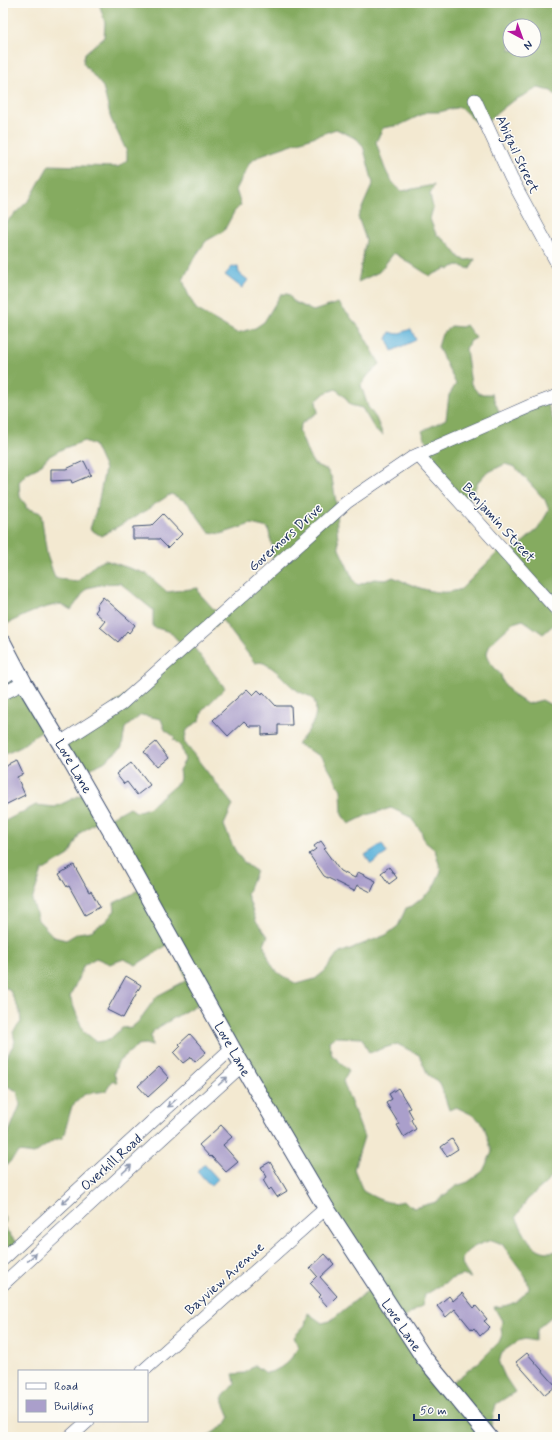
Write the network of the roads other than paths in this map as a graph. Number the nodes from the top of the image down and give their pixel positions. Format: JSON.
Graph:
{"nodes":[{"id":1,"x":475,"y":100,"type":"dead end"},
{"id":2,"x":557,"y":263,"type":"edge"},
{"id":3,"x":557,"y":396,"type":"edge"},
{"id":4,"x":418,"y":455,"type":"junction"},
{"id":5,"x":557,"y":610,"type":"edge"},
{"id":6,"x":3,"y":643,"type":"edge"},
{"id":7,"x":10,"y":673,"type":"edge"},
{"id":8,"x":24,"y":683,"type":"junction"},
{"id":9,"x":3,"y":692,"type":"edge"},
{"id":10,"x":60,"y":743,"type":"junction"},
{"id":11,"x":232,"y":1048,"type":"junction"},
{"id":12,"x":242,"y":1065,"type":"junction"},
{"id":13,"x":326,"y":1208,"type":"junction"},
{"id":14,"x":3,"y":1259,"type":"edge"},
{"id":15,"x":3,"y":1284,"type":"edge"},
{"id":16,"x":144,"y":1370,"type":"edge"},
{"id":17,"x":87,"y":1422,"type":"edge"},
{"id":18,"x":70,"y":1437,"type":"edge"},
{"id":19,"x":489,"y":1437,"type":"edge"}],
"edges":[{"from":1,"to":2,"type":"street","name":"Abigail Street"},
{"from":3,"to":4,"type":"street","name":"Governors Drive"},
{"from":4,"to":5,"type":"street","name":"Benjamin Street"},
{"from":4,"to":10,"type":"street","name":"Governors Drive"},
{"from":6,"to":7,"type":"street","name":"Love Lane"},
{"from":7,"to":8,"type":"street","name":"Love Lane"},
{"from":8,"to":9,"type":"street"},
{"from":8,"to":10,"type":"street","name":"Love Lane"},
{"from":10,"to":11,"type":"street","name":"Love Lane"},
{"from":11,"to":12,"type":"street","name":"Love Lane"},
{"from":11,"to":14,"type":"street","name":"Overhill Road","one_way":true},
{"from":12,"to":13,"type":"street","name":"Love Lane"},
{"from":15,"to":12,"type":"street","name":"Overhill Road","one_way":true},
{"from":13,"to":16,"type":"street","name":"Bayview Avenue"},
{"from":13,"to":19,"type":"street","name":"Love Lane"},
{"from":17,"to":18,"type":"street"}]}
